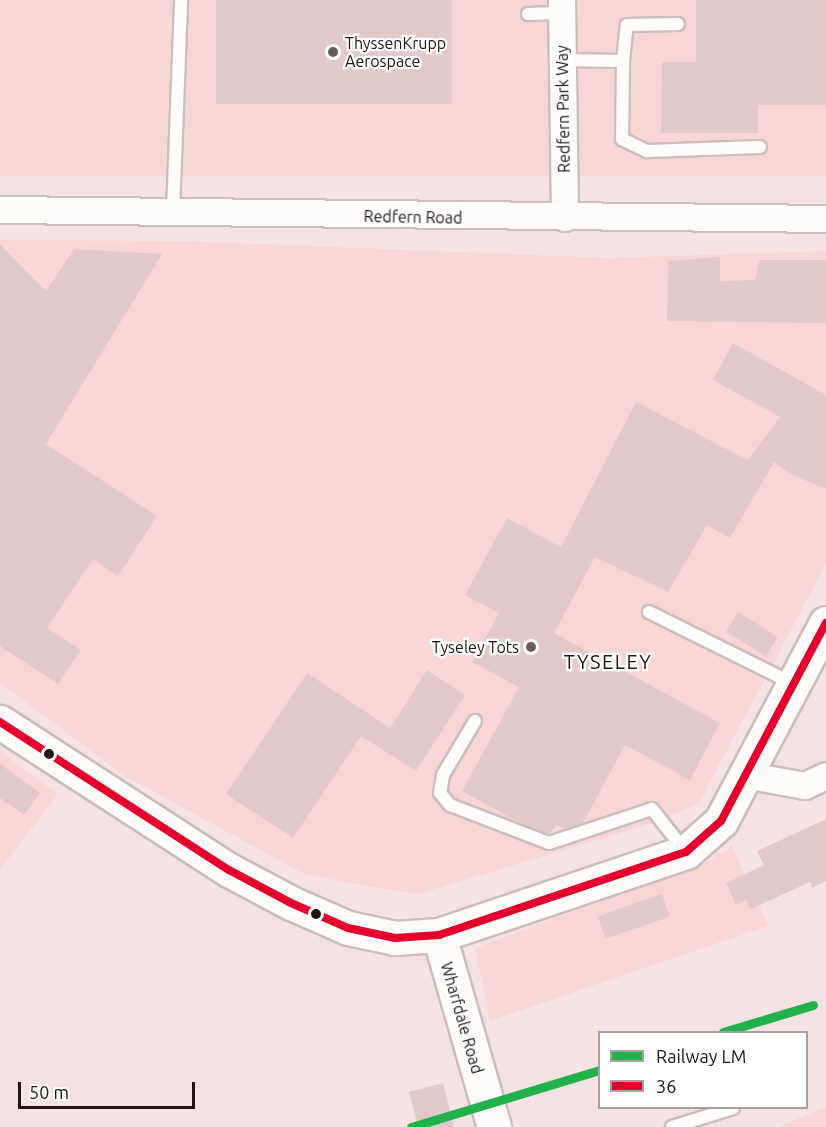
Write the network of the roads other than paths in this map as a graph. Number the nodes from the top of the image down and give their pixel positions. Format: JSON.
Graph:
{"nodes":[{"id":1,"x":181,"y":0,"type":"edge"},
{"id":2,"x":562,"y":7,"type":"edge"},
{"id":3,"x":528,"y":14,"type":"dead end"},
{"id":4,"x":678,"y":24,"type":"dead end"},
{"id":5,"x":562,"y":60,"type":"junction"},
{"id":6,"x":623,"y":61,"type":"junction"},
{"id":7,"x":760,"y":147,"type":"dead end"},
{"id":8,"x":0,"y":210,"type":"edge"},
{"id":9,"x":173,"y":212,"type":"junction"},
{"id":10,"x":565,"y":218,"type":"junction"},
{"id":11,"x":826,"y":219,"type":"edge"},
{"id":12,"x":649,"y":612,"type":"dead end"},
{"id":13,"x":826,"y":623,"type":"edge"},
{"id":14,"x":793,"y":684,"type":"junction"},
{"id":15,"x":475,"y":721,"type":"dead end"},
{"id":16,"x":0,"y":722,"type":"edge"},
{"id":17,"x":745,"y":775,"type":"junction"},
{"id":18,"x":826,"y":776,"type":"edge"},
{"id":19,"x":686,"y":852,"type":"junction"},
{"id":20,"x":439,"y":935,"type":"junction"},
{"id":21,"x":727,"y":1109,"type":"edge"},
{"id":22,"x":494,"y":1127,"type":"edge"},
{"id":23,"x":672,"y":1127,"type":"edge"}],
"edges":[{"from":1,"to":9,"type":"lane"},
{"from":2,"to":3,"type":"lane"},
{"from":2,"to":5,"type":"street","name":"Redfern Park Way"},
{"from":4,"to":6,"type":"lane"},
{"from":5,"to":6,"type":"lane"},
{"from":5,"to":10,"type":"street","name":"Redfern Park Way"},
{"from":6,"to":7,"type":"lane"},
{"from":8,"to":9,"type":"street","name":"Redfern Road"},
{"from":9,"to":10,"type":"street","name":"Redfern Road"},
{"from":10,"to":11,"type":"street","name":"Redfern Road"},
{"from":12,"to":14,"type":"lane"},
{"from":13,"to":14,"type":"main road"},
{"from":14,"to":17,"type":"main road"},
{"from":15,"to":19,"type":"lane"},
{"from":16,"to":20,"type":"main road"},
{"from":17,"to":18,"type":"street"},
{"from":17,"to":19,"type":"main road"},
{"from":19,"to":20,"type":"main road"},
{"from":20,"to":22,"type":"main road","name":"Wharfdale Road"},
{"from":21,"to":23,"type":"lane"}]}
